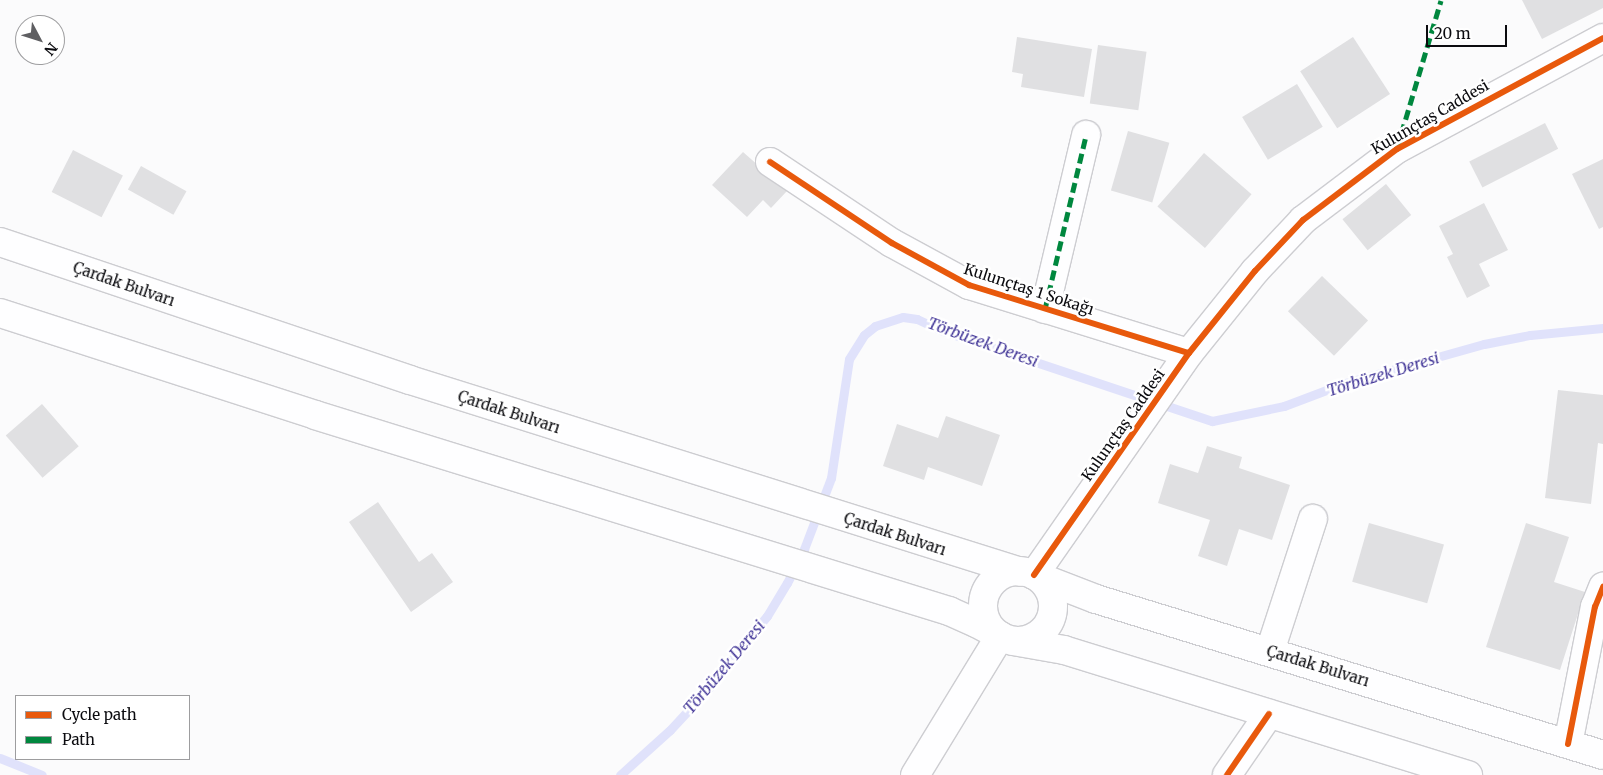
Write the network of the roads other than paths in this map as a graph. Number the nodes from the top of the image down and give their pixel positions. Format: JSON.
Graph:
{"nodes":[{"id":1,"x":1603,"y":38,"type":"edge"},
{"id":2,"x":1086,"y":135,"type":"dead end"},
{"id":3,"x":770,"y":162,"type":"dead end"},
{"id":4,"x":0,"y":242,"type":"edge"},
{"id":5,"x":1045,"y":309,"type":"junction"},
{"id":6,"x":0,"y":312,"type":"edge"},
{"id":7,"x":1189,"y":353,"type":"junction"},
{"id":8,"x":1313,"y":519,"type":"dead end"},
{"id":9,"x":1027,"y":574,"type":"junction"},
{"id":10,"x":1603,"y":586,"type":"edge"},
{"id":11,"x":1007,"y":638,"type":"junction"},
{"id":12,"x":1270,"y":652,"type":"junction"},
{"id":13,"x":1269,"y":714,"type":"junction"},
{"id":14,"x":1568,"y":744,"type":"junction"},
{"id":15,"x":1603,"y":755,"type":"edge"},
{"id":16,"x":1453,"y":773,"type":"edge"},
{"id":17,"x":915,"y":775,"type":"edge"},
{"id":18,"x":1227,"y":775,"type":"edge"}],
"edges":[{"from":1,"to":7,"type":"main road","name":"Kulunçtaş Caddesi"},
{"from":2,"to":5,"type":"main road"},
{"from":3,"to":5,"type":"main road","name":"Kulunçtaş 1 Sokağı"},
{"from":4,"to":9,"type":"main road","name":"Çardak Bulvarı"},
{"from":5,"to":7,"type":"main road","name":"Kulunçtaş 1 Sokağı"},
{"from":6,"to":11,"type":"main road"},
{"from":7,"to":9,"type":"main road","name":"Kulunçtaş Caddesi"},
{"from":8,"to":12,"type":"main road"},
{"from":9,"to":11,"type":"main road"},
{"from":9,"to":11,"type":"main road"},
{"from":9,"to":12,"type":"main road","name":"Çardak Bulvarı"},
{"from":10,"to":14,"type":"main road"},
{"from":11,"to":13,"type":"main road"},
{"from":11,"to":17,"type":"main road"},
{"from":12,"to":14,"type":"main road","name":"Çardak Bulvarı"},
{"from":13,"to":16,"type":"main road"},
{"from":13,"to":18,"type":"main road"},
{"from":14,"to":15,"type":"main road","name":"Çardak Bulvarı"}]}
